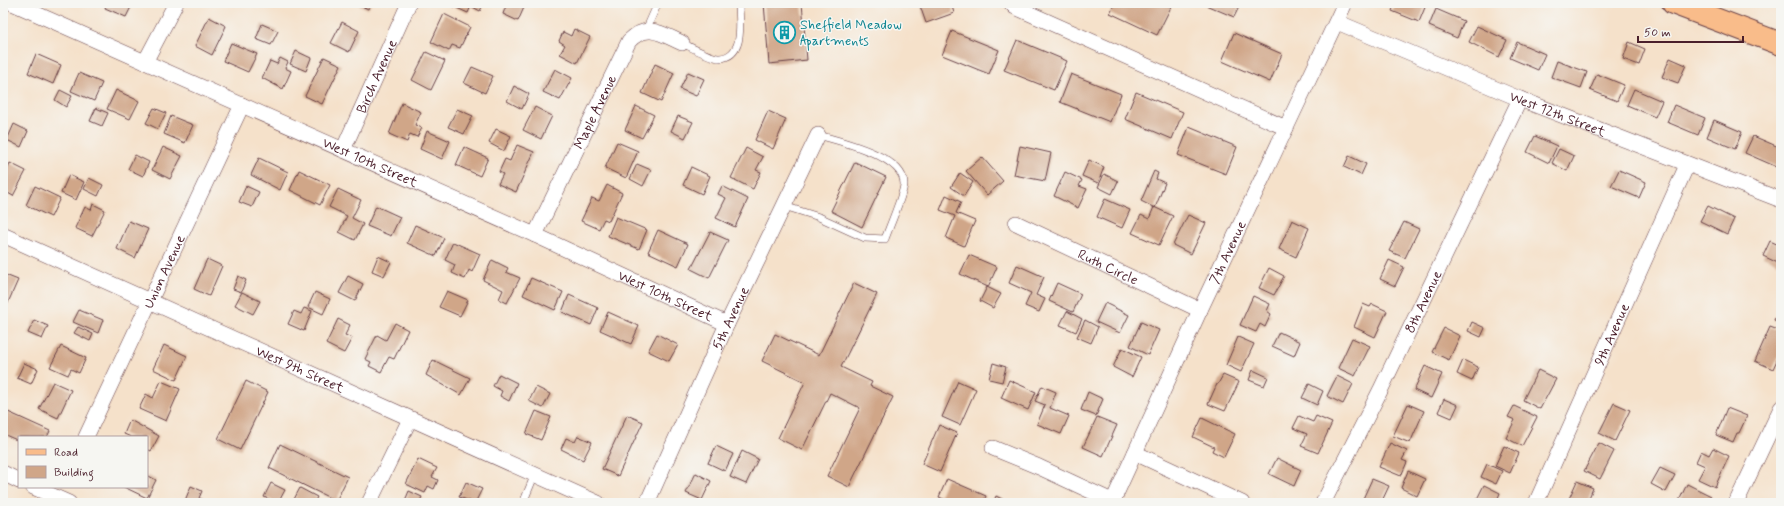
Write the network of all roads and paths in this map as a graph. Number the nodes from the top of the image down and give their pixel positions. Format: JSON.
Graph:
{"nodes":[{"id":1,"x":12,"y":3,"type":"edge"},
{"id":2,"x":176,"y":3,"type":"edge"},
{"id":3,"x":409,"y":3,"type":"edge"},
{"id":4,"x":658,"y":3,"type":"edge"},
{"id":5,"x":738,"y":3,"type":"edge"},
{"id":6,"x":1011,"y":3,"type":"edge"},
{"id":7,"x":1345,"y":3,"type":"edge"},
{"id":8,"x":1673,"y":3,"type":"edge"},
{"id":9,"x":1337,"y":22,"type":"junction"},
{"id":10,"x":646,"y":30,"type":"junction"},
{"id":11,"x":682,"y":43,"type":"joint"},
{"id":12,"x":1781,"y":44,"type":"edge"},
{"id":13,"x":145,"y":62,"type":"junction"},
{"id":14,"x":1520,"y":99,"type":"junction"},
{"id":15,"x":242,"y":105,"type":"junction"},
{"id":16,"x":1286,"y":128,"type":"junction"},
{"id":17,"x":818,"y":135,"type":"joint"},
{"id":18,"x":343,"y":150,"type":"junction"},
{"id":19,"x":1688,"y":165,"type":"junction"},
{"id":20,"x":1781,"y":200,"type":"edge"},
{"id":21,"x":784,"y":206,"type":"junction"},
{"id":22,"x":1016,"y":223,"type":"dead end"},
{"id":23,"x":3,"y":235,"type":"edge"},
{"id":24,"x":535,"y":235,"type":"junction"},
{"id":25,"x":150,"y":301,"type":"junction"},
{"id":26,"x":1200,"y":310,"type":"junction"},
{"id":27,"x":727,"y":324,"type":"junction"},
{"id":28,"x":1781,"y":408,"type":"edge"},
{"id":29,"x":410,"y":418,"type":"junction"},
{"id":30,"x":86,"y":436,"type":"edge"},
{"id":31,"x":994,"y":448,"type":"dead end"},
{"id":32,"x":1134,"y":453,"type":"junction"},
{"id":33,"x":3,"y":473,"type":"edge"},
{"id":34,"x":534,"y":474,"type":"junction"},
{"id":35,"x":18,"y":480,"type":"edge"},
{"id":36,"x":36,"y":488,"type":"edge"},
{"id":37,"x":61,"y":498,"type":"edge"},
{"id":38,"x":1112,"y":502,"type":"edge"},
{"id":39,"x":369,"y":503,"type":"edge"},
{"id":40,"x":523,"y":503,"type":"edge"},
{"id":41,"x":598,"y":503,"type":"edge"},
{"id":42,"x":647,"y":503,"type":"edge"},
{"id":43,"x":1242,"y":503,"type":"edge"},
{"id":44,"x":1323,"y":503,"type":"edge"},
{"id":45,"x":1536,"y":503,"type":"edge"},
{"id":46,"x":1736,"y":503,"type":"edge"}],
"edges":[{"from":1,"to":13,"type":"street","name":"West 10th Street"},
{"from":2,"to":13,"type":"street"},
{"from":3,"to":18,"type":"street","name":"Birch Avenue"},
{"from":4,"to":10,"type":"lane"},
{"from":5,"to":11,"type":"lane"},
{"from":6,"to":16,"type":"street"},
{"from":7,"to":9,"type":"street","name":"7th Avenue"},
{"from":8,"to":12,"type":"main road"},
{"from":9,"to":14,"type":"street","name":"West 12th Street"},
{"from":9,"to":16,"type":"street","name":"7th Avenue"},
{"from":10,"to":11,"type":"street"},
{"from":10,"to":24,"type":"street","name":"Maple Avenue"},
{"from":13,"to":15,"type":"street","name":"West 10th Street"},
{"from":14,"to":19,"type":"street","name":"West 12th Street"},
{"from":14,"to":44,"type":"street","name":"8th Avenue"},
{"from":15,"to":18,"type":"street","name":"West 10th Street"},
{"from":15,"to":25,"type":"street","name":"Union Avenue"},
{"from":16,"to":26,"type":"street","name":"7th Avenue"},
{"from":17,"to":21,"type":"street","name":"5th Avenue"},
{"from":17,"to":21,"type":"lane"},
{"from":18,"to":24,"type":"street","name":"West 10th Street"},
{"from":19,"to":20,"type":"street","name":"West 12th Street"},
{"from":19,"to":45,"type":"street","name":"9th Avenue"},
{"from":21,"to":27,"type":"street","name":"5th Avenue"},
{"from":22,"to":26,"type":"street","name":"Ruth Circle"},
{"from":23,"to":25,"type":"street","name":"West 9th Street"},
{"from":24,"to":27,"type":"street","name":"West 10th Street"},
{"from":25,"to":29,"type":"street","name":"West 9th Street"},
{"from":25,"to":30,"type":"street","name":"Union Avenue"},
{"from":26,"to":32,"type":"street","name":"7th Avenue"},
{"from":27,"to":42,"type":"street","name":"5th Avenue"},
{"from":28,"to":46,"type":"street"},
{"from":29,"to":34,"type":"street","name":"West 9th Street"},
{"from":29,"to":39,"type":"street"},
{"from":31,"to":38,"type":"street"},
{"from":32,"to":38,"type":"street","name":"7th Avenue"},
{"from":32,"to":43,"type":"street"},
{"from":33,"to":35,"type":"street"},
{"from":34,"to":40,"type":"lane"},
{"from":34,"to":41,"type":"street","name":"West 9th Street"},
{"from":36,"to":37,"type":"street"}]}
